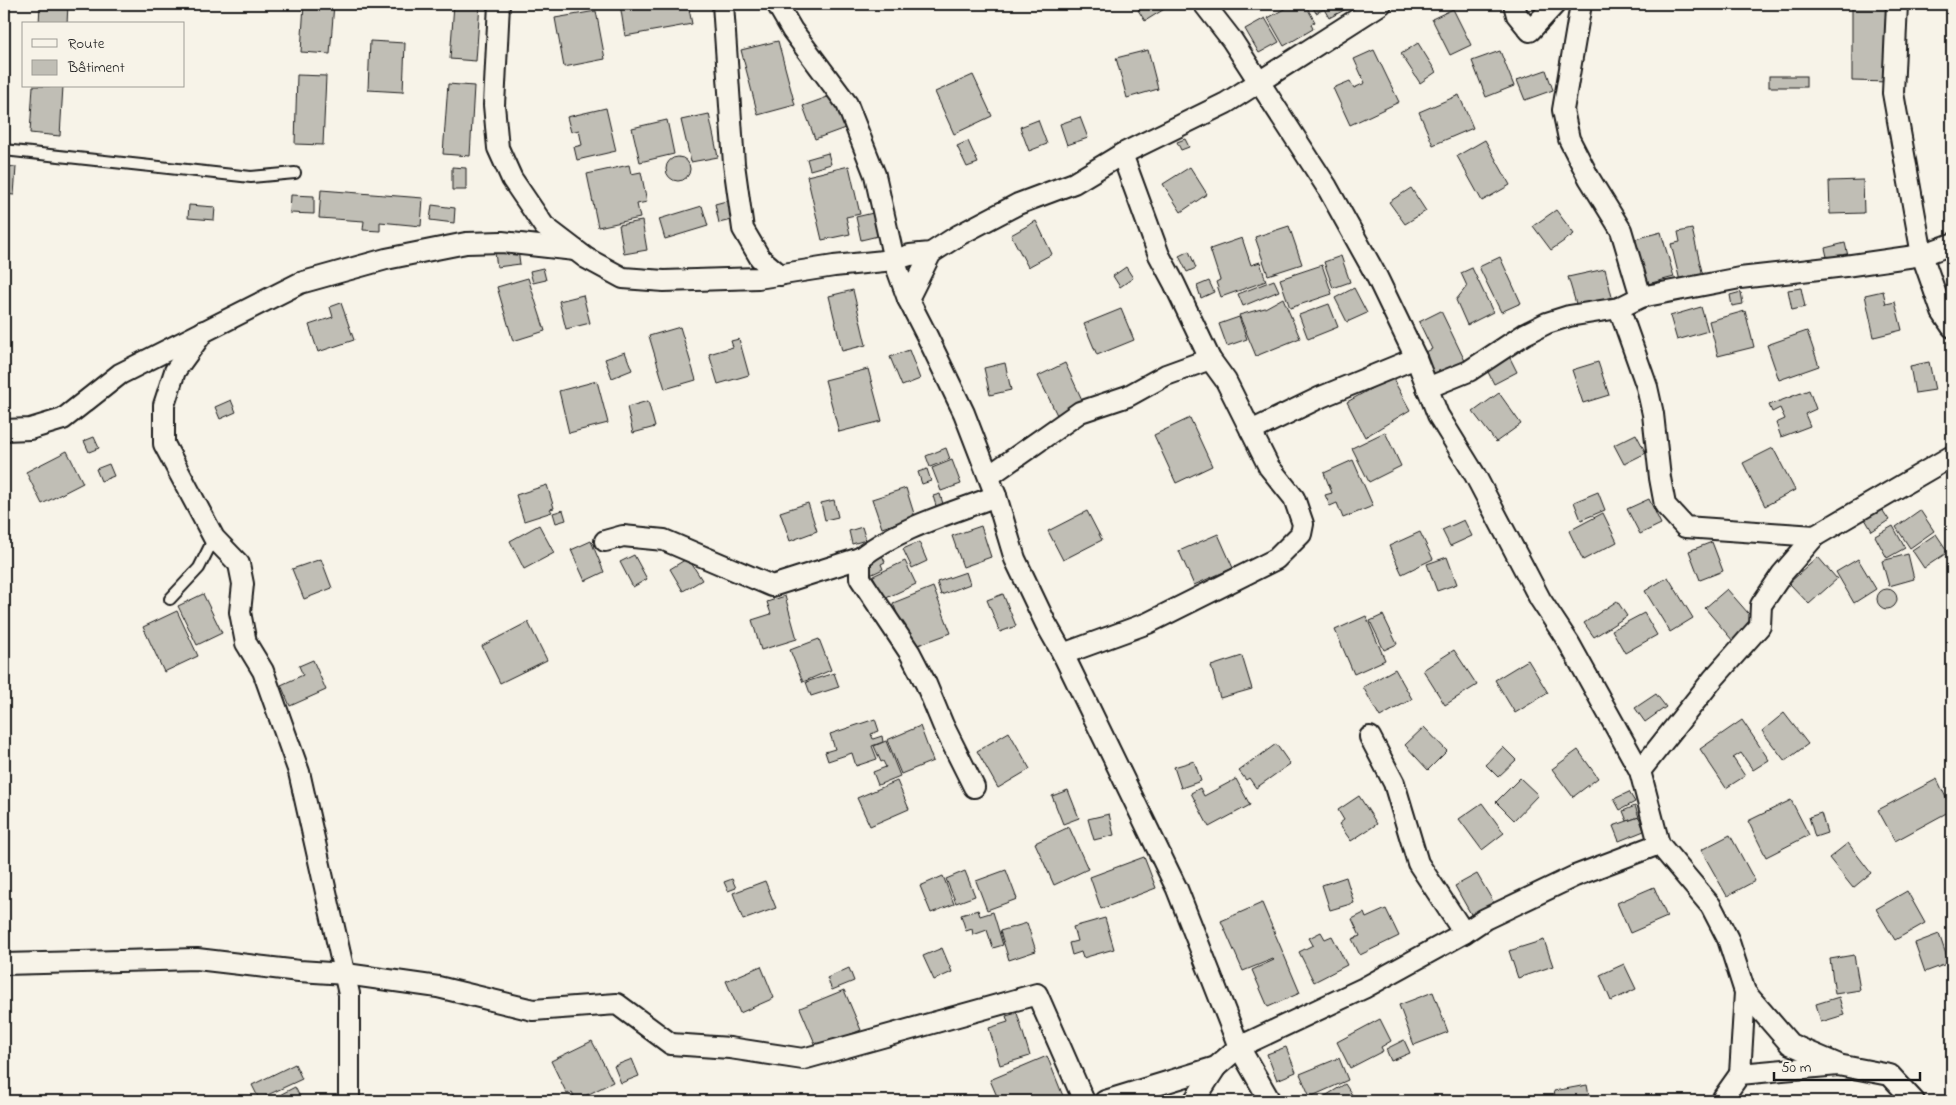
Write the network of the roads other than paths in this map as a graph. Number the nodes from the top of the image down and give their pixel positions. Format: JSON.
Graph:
{"nodes":[{"id":1,"x":499,"y":4,"type":"edge"},
{"id":2,"x":723,"y":4,"type":"edge"},
{"id":3,"x":777,"y":4,"type":"edge"},
{"id":4,"x":1204,"y":4,"type":"edge"},
{"id":5,"x":1381,"y":4,"type":"edge"},
{"id":6,"x":1514,"y":4,"type":"edge"},
{"id":7,"x":1554,"y":4,"type":"edge"},
{"id":8,"x":1581,"y":4,"type":"edge"},
{"id":9,"x":1897,"y":4,"type":"edge"},
{"id":10,"x":1258,"y":82,"type":"junction"},
{"id":11,"x":4,"y":150,"type":"edge"},
{"id":12,"x":1122,"y":154,"type":"junction"},
{"id":13,"x":295,"y":173,"type":"dead end"},
{"id":14,"x":1952,"y":244,"type":"edge"},
{"id":15,"x":574,"y":250,"type":"junction"},
{"id":16,"x":931,"y":253,"type":"junction"},
{"id":17,"x":1922,"y":255,"type":"junction"},
{"id":18,"x":894,"y":260,"type":"junction"},
{"id":19,"x":780,"y":274,"type":"junction"},
{"id":20,"x":1641,"y":297,"type":"junction"},
{"id":21,"x":908,"y":299,"type":"junction"},
{"id":22,"x":1619,"y":308,"type":"junction"},
{"id":23,"x":1952,"y":327,"type":"edge"},
{"id":24,"x":204,"y":332,"type":"junction"},
{"id":25,"x":1416,"y":358,"type":"junction"},
{"id":26,"x":1210,"y":359,"type":"junction"},
{"id":27,"x":1428,"y":388,"type":"junction"},
{"id":28,"x":4,"y":430,"type":"edge"},
{"id":29,"x":1250,"y":431,"type":"junction"},
{"id":30,"x":1952,"y":456,"type":"edge"},
{"id":31,"x":989,"y":476,"type":"junction"},
{"id":32,"x":996,"y":496,"type":"junction"},
{"id":33,"x":1815,"y":536,"type":"junction"},
{"id":34,"x":214,"y":538,"type":"junction"},
{"id":35,"x":604,"y":541,"type":"dead end"},
{"id":36,"x":860,"y":558,"type":"junction"},
{"id":37,"x":170,"y":599,"type":"dead end"},
{"id":38,"x":1064,"y":654,"type":"junction"},
{"id":39,"x":1370,"y":737,"type":"dead end"},
{"id":40,"x":1640,"y":771,"type":"junction"},
{"id":41,"x":974,"y":787,"type":"dead end"},
{"id":42,"x":1659,"y":844,"type":"junction"},
{"id":43,"x":1464,"y":933,"type":"junction"},
{"id":44,"x":4,"y":964,"type":"edge"},
{"id":45,"x":346,"y":974,"type":"junction"},
{"id":46,"x":1745,"y":992,"type":"junction"},
{"id":47,"x":1239,"y":1046,"type":"junction"},
{"id":48,"x":1838,"y":1065,"type":"junction"},
{"id":49,"x":1216,"y":1066,"type":"junction"},
{"id":50,"x":1740,"y":1074,"type":"junction"},
{"id":51,"x":349,"y":1101,"type":"edge"},
{"id":52,"x":1084,"y":1101,"type":"edge"},
{"id":53,"x":1105,"y":1101,"type":"edge"},
{"id":54,"x":1194,"y":1101,"type":"edge"},
{"id":55,"x":1270,"y":1101,"type":"edge"},
{"id":56,"x":1722,"y":1101,"type":"edge"},
{"id":57,"x":1914,"y":1101,"type":"edge"}],
"edges":[{"from":1,"to":15,"type":"street"},
{"from":2,"to":19,"type":"street"},
{"from":3,"to":18,"type":"street"},
{"from":4,"to":10,"type":"street"},
{"from":5,"to":10,"type":"street"},
{"from":6,"to":7,"type":"street"},
{"from":8,"to":20,"type":"street"},
{"from":9,"to":17,"type":"street"},
{"from":10,"to":12,"type":"street"},
{"from":10,"to":25,"type":"street"},
{"from":11,"to":13,"type":"lane"},
{"from":12,"to":16,"type":"street"},
{"from":12,"to":26,"type":"street"},
{"from":14,"to":17,"type":"street"},
{"from":15,"to":19,"type":"street"},
{"from":15,"to":24,"type":"street"},
{"from":16,"to":18,"type":"street"},
{"from":16,"to":21,"type":"street"},
{"from":17,"to":20,"type":"street"},
{"from":17,"to":23,"type":"street"},
{"from":18,"to":19,"type":"street"},
{"from":18,"to":21,"type":"street"},
{"from":20,"to":22,"type":"street"},
{"from":21,"to":31,"type":"street"},
{"from":22,"to":27,"type":"street"},
{"from":22,"to":33,"type":"street"},
{"from":24,"to":28,"type":"street"},
{"from":24,"to":34,"type":"street"},
{"from":25,"to":27,"type":"street"},
{"from":25,"to":29,"type":"street"},
{"from":26,"to":29,"type":"street"},
{"from":26,"to":31,"type":"street"},
{"from":27,"to":40,"type":"street"},
{"from":29,"to":38,"type":"street"},
{"from":30,"to":33,"type":"street"},
{"from":31,"to":32,"type":"street"},
{"from":32,"to":36,"type":"street"},
{"from":32,"to":38,"type":"street"},
{"from":33,"to":40,"type":"street"},
{"from":34,"to":37,"type":"lane"},
{"from":34,"to":45,"type":"street"},
{"from":35,"to":36,"type":"street"},
{"from":36,"to":41,"type":"street"},
{"from":38,"to":47,"type":"street"},
{"from":39,"to":43,"type":"street"},
{"from":40,"to":42,"type":"street"},
{"from":42,"to":43,"type":"street"},
{"from":42,"to":46,"type":"street"},
{"from":43,"to":47,"type":"street"},
{"from":44,"to":45,"type":"street"},
{"from":45,"to":51,"type":"street"},
{"from":45,"to":52,"type":"street"},
{"from":46,"to":48,"type":"street"},
{"from":46,"to":50,"type":"street"},
{"from":47,"to":49,"type":"street"},
{"from":47,"to":55,"type":"street"},
{"from":48,"to":50,"type":"street"},
{"from":48,"to":57,"type":"street"},
{"from":49,"to":53,"type":"street"},
{"from":49,"to":54,"type":"street"},
{"from":50,"to":56,"type":"street"}]}
